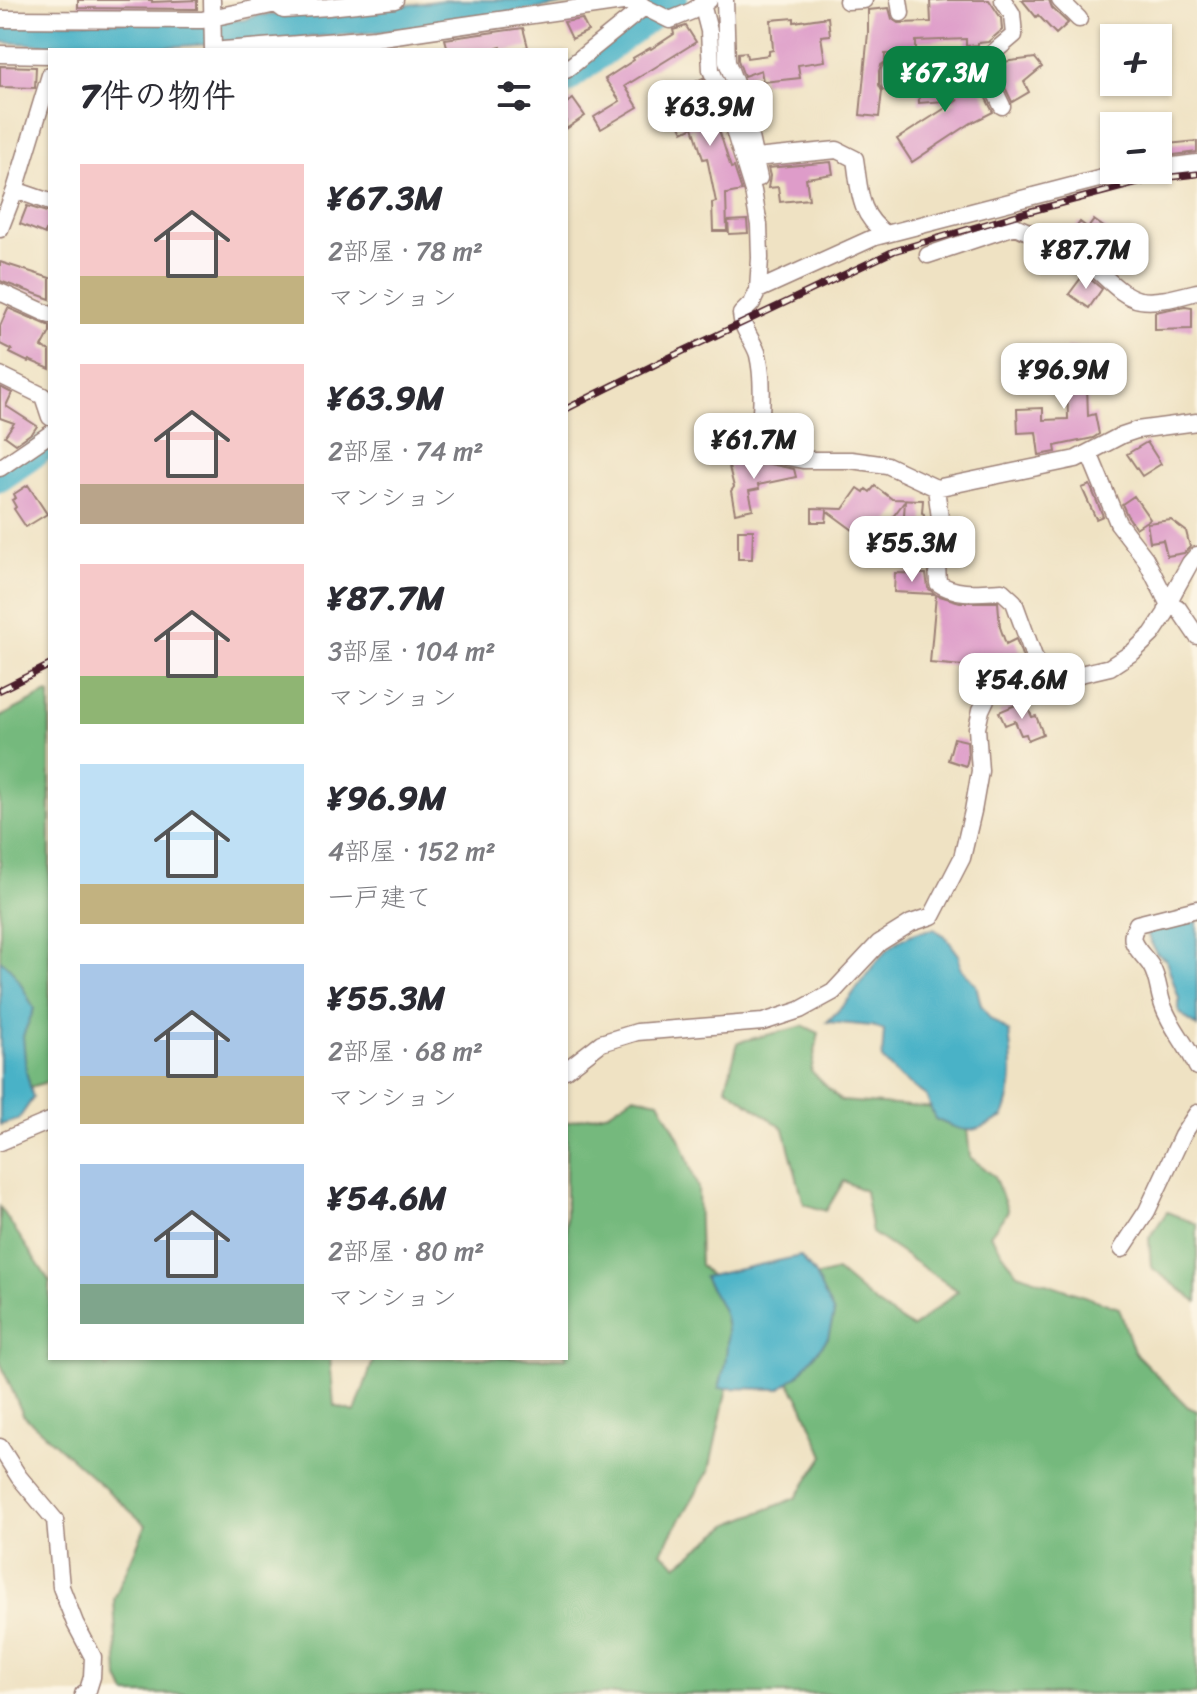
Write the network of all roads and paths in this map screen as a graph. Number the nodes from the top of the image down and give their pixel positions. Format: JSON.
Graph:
{"nodes":[{"id":1,"x":395,"y":0,"type":"edge"},
{"id":2,"x":725,"y":0,"type":"edge"},
{"id":3,"x":864,"y":0,"type":"edge"},
{"id":4,"x":1003,"y":0,"type":"edge"},
{"id":5,"x":1060,"y":0,"type":"edge"},
{"id":6,"x":0,"y":1,"type":"edge"},
{"id":7,"x":706,"y":2,"type":"edge"},
{"id":8,"x":848,"y":5,"type":"edge"},
{"id":9,"x":644,"y":7,"type":"junction"},
{"id":10,"x":213,"y":13,"type":"edge"},
{"id":11,"x":3,"y":19,"type":"edge"},
{"id":12,"x":1079,"y":19,"type":"dead end"},
{"id":13,"x":216,"y":48,"type":"edge"},
{"id":14,"x":0,"y":54,"type":"edge"},
{"id":15,"x":48,"y":55,"type":"edge"},
{"id":16,"x":981,"y":63,"type":"junction"},
{"id":17,"x":568,"y":68,"type":"edge"},
{"id":18,"x":48,"y":82,"type":"edge"},
{"id":19,"x":890,"y":84,"type":"dead end"},
{"id":20,"x":1002,"y":106,"type":"dead end"},
{"id":21,"x":755,"y":158,"type":"junction"},
{"id":22,"x":1197,"y":163,"type":"edge"},
{"id":23,"x":1172,"y":166,"type":"edge"},
{"id":24,"x":1100,"y":179,"type":"edge"},
{"id":25,"x":15,"y":190,"type":"junction"},
{"id":26,"x":48,"y":201,"type":"edge"},
{"id":27,"x":0,"y":229,"type":"edge"},
{"id":28,"x":886,"y":234,"type":"junction"},
{"id":29,"x":928,"y":255,"type":"dead end"},
{"id":30,"x":764,"y":288,"type":"junction"},
{"id":31,"x":0,"y":292,"type":"edge"},
{"id":32,"x":1197,"y":292,"type":"edge"},
{"id":33,"x":48,"y":314,"type":"edge"},
{"id":34,"x":0,"y":375,"type":"edge"},
{"id":35,"x":47,"y":389,"type":"edge"},
{"id":36,"x":1197,"y":422,"type":"edge"},
{"id":37,"x":48,"y":435,"type":"edge"},
{"id":38,"x":1089,"y":453,"type":"junction"},
{"id":39,"x":0,"y":468,"type":"edge"},
{"id":40,"x":936,"y":488,"type":"junction"},
{"id":41,"x":1197,"y":555,"type":"edge"},
{"id":42,"x":1168,"y":603,"type":"junction"},
{"id":43,"x":1197,"y":636,"type":"edge"},
{"id":44,"x":1040,"y":673,"type":"junction"},
{"id":45,"x":1197,"y":909,"type":"edge"},
{"id":46,"x":1197,"y":1067,"type":"edge"},
{"id":47,"x":568,"y":1068,"type":"edge"},
{"id":48,"x":1197,"y":1113,"type":"edge"},
{"id":49,"x":48,"y":1122,"type":"edge"},
{"id":50,"x":0,"y":1142,"type":"edge"},
{"id":51,"x":1122,"y":1249,"type":"dead end"},
{"id":52,"x":0,"y":1447,"type":"edge"},
{"id":53,"x":92,"y":1677,"type":"junction"},
{"id":54,"x":83,"y":1694,"type":"edge"},
{"id":55,"x":98,"y":1694,"type":"edge"}],
"edges":[{"from":1,"to":10,"type":"street"},
{"from":2,"to":21,"type":"street"},
{"from":3,"to":8,"type":"street"},
{"from":4,"to":16,"type":"street"},
{"from":5,"to":12,"type":"street"},
{"from":6,"to":11,"type":"street"},
{"from":7,"to":9,"type":"street"},
{"from":7,"to":30,"type":"street"},
{"from":9,"to":13,"type":"street"},
{"from":9,"to":17,"type":"street"},
{"from":10,"to":11,"type":"street"},
{"from":10,"to":13,"type":"street"},
{"from":14,"to":15,"type":"street"},
{"from":16,"to":19,"type":"street"},
{"from":16,"to":20,"type":"street"},
{"from":18,"to":25,"type":"street"},
{"from":21,"to":28,"type":"street"},
{"from":21,"to":30,"type":"street"},
{"from":22,"to":23,"type":"street"},
{"from":24,"to":28,"type":"street"},
{"from":25,"to":26,"type":"street"},
{"from":25,"to":27,"type":"street"},
{"from":28,"to":30,"type":"street"},
{"from":29,"to":32,"type":"street"},
{"from":30,"to":40,"type":"street"},
{"from":31,"to":33,"type":"street"},
{"from":34,"to":35,"type":"street"},
{"from":36,"to":38,"type":"street"},
{"from":37,"to":39,"type":"street"},
{"from":38,"to":40,"type":"street"},
{"from":38,"to":42,"type":"street"},
{"from":40,"to":44,"type":"street"},
{"from":41,"to":42,"type":"street"},
{"from":42,"to":43,"type":"street"},
{"from":42,"to":44,"type":"street"},
{"from":44,"to":47,"type":"street"},
{"from":45,"to":46,"type":"street"},
{"from":48,"to":51,"type":"street"},
{"from":49,"to":50,"type":"street"},
{"from":52,"to":53,"type":"street"},
{"from":53,"to":54,"type":"street"},
{"from":53,"to":55,"type":"street"}]}
